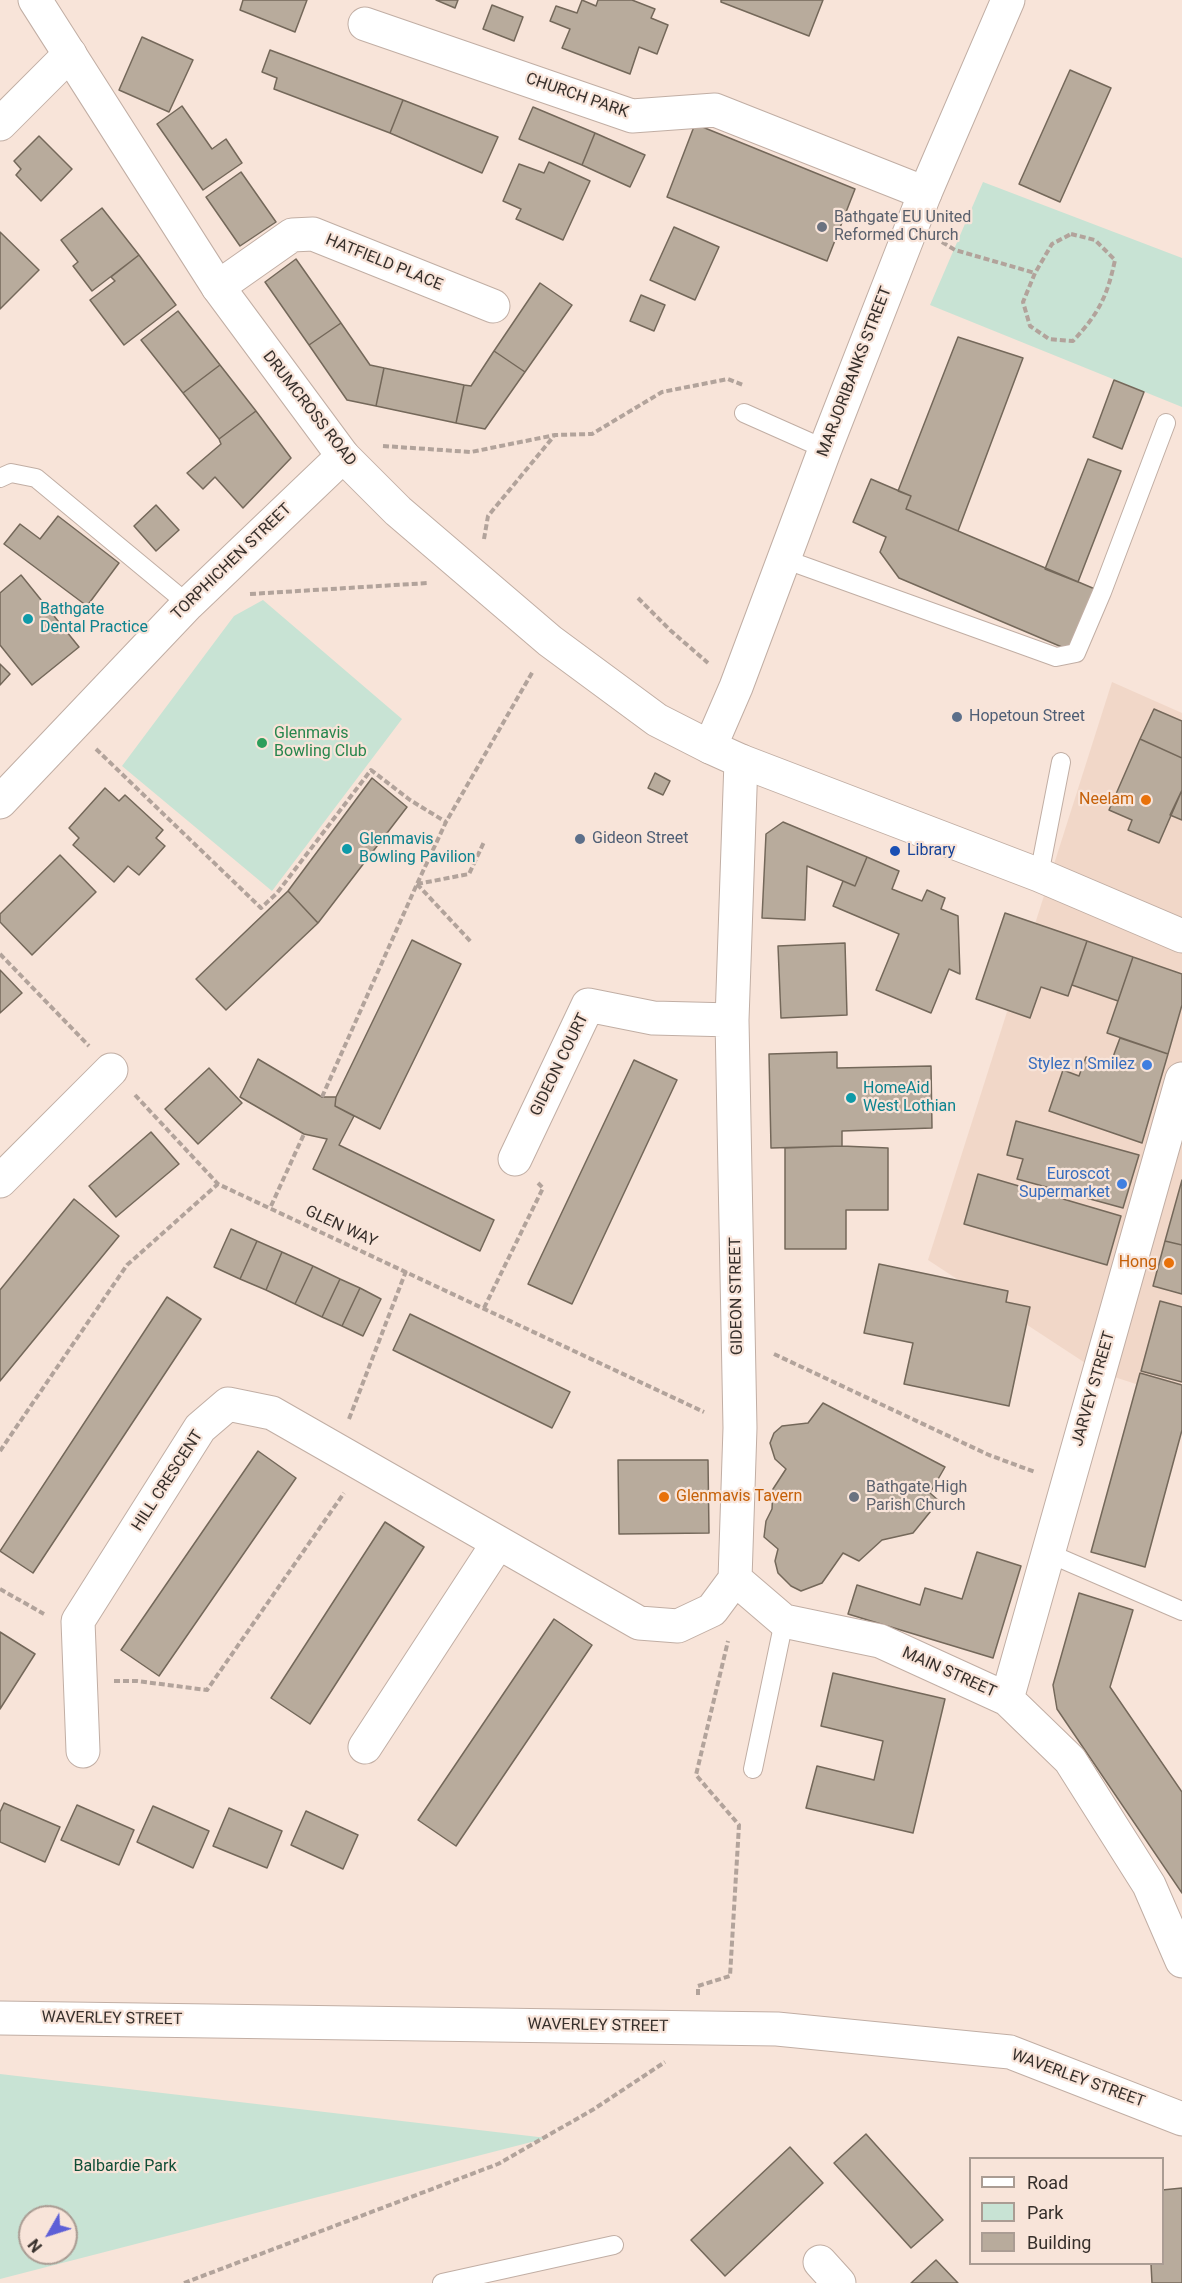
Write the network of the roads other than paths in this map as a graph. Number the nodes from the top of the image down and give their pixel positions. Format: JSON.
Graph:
{"nodes":[{"id":1,"x":35,"y":0,"type":"edge"},
{"id":2,"x":1008,"y":0,"type":"edge"},
{"id":3,"x":365,"y":24,"type":"dead end"},
{"id":4,"x":70,"y":54,"type":"junction"},
{"id":5,"x":0,"y":124,"type":"edge"},
{"id":6,"x":925,"y":193,"type":"junction"},
{"id":7,"x":218,"y":287,"type":"junction"},
{"id":8,"x":493,"y":306,"type":"dead end"},
{"id":9,"x":744,"y":413,"type":"dead end"},
{"id":10,"x":1166,"y":423,"type":"dead end"},
{"id":11,"x":825,"y":449,"type":"junction"},
{"id":12,"x":338,"y":450,"type":"junction"},
{"id":13,"x":0,"y":478,"type":"edge"},
{"id":14,"x":784,"y":559,"type":"junction"},
{"id":15,"x":191,"y":600,"type":"junction"},
{"id":16,"x":711,"y":747,"type":"junction"},
{"id":17,"x":741,"y":761,"type":"junction"},
{"id":18,"x":1061,"y":762,"type":"dead end"},
{"id":19,"x":0,"y":802,"type":"edge"},
{"id":20,"x":1039,"y":875,"type":"junction"},
{"id":21,"x":1182,"y":936,"type":"edge"},
{"id":22,"x":732,"y":1020,"type":"junction"},
{"id":23,"x":111,"y":1070,"type":"road end"},
{"id":24,"x":1182,"y":1079,"type":"edge"},
{"id":25,"x":515,"y":1159,"type":"road end"},
{"id":26,"x":0,"y":1181,"type":"edge"},
{"id":27,"x":498,"y":1543,"type":"junction"},
{"id":28,"x":1048,"y":1553,"type":"junction"},
{"id":29,"x":735,"y":1579,"type":"junction"},
{"id":30,"x":1182,"y":1611,"type":"edge"},
{"id":31,"x":784,"y":1621,"type":"junction"},
{"id":32,"x":1007,"y":1699,"type":"junction"},
{"id":33,"x":365,"y":1746,"type":"dead end"},
{"id":34,"x":82,"y":1751,"type":"dead end"},
{"id":35,"x":753,"y":1769,"type":"dead end"},
{"id":36,"x":1182,"y":1961,"type":"edge"},
{"id":37,"x":0,"y":2018,"type":"edge"},
{"id":38,"x":1182,"y":2119,"type":"edge"},
{"id":39,"x":614,"y":2245,"type":"dead end"},
{"id":40,"x":442,"y":2283,"type":"edge"}],
"edges":[{"from":1,"to":4,"type":"street","name":"DRUMCROSS ROAD"},
{"from":2,"to":6,"type":"street","name":"MARJORIBANKS STREET"},
{"from":3,"to":6,"type":"street","name":"CHURCH PARK"},
{"from":4,"to":5,"type":"street"},
{"from":4,"to":7,"type":"street","name":"DRUMCROSS ROAD"},
{"from":6,"to":11,"type":"street","name":"MARJORIBANKS STREET"},
{"from":7,"to":8,"type":"street","name":"HATFIELD PLACE"},
{"from":7,"to":12,"type":"street","name":"DRUMCROSS ROAD"},
{"from":9,"to":11,"type":"lane"},
{"from":10,"to":14,"type":"lane"},
{"from":11,"to":14,"type":"street","name":"MARJORIBANKS STREET"},
{"from":12,"to":15,"type":"street","name":"TORPHICHEN STREET"},
{"from":12,"to":16,"type":"street","name":"DRUMCROSS ROAD"},
{"from":13,"to":15,"type":"lane"},
{"from":14,"to":16,"type":"street","name":"MARJORIBANKS STREET"},
{"from":15,"to":19,"type":"street","name":"TORPHICHEN STREET"},
{"from":16,"to":17,"type":"street"},
{"from":17,"to":20,"type":"street"},
{"from":17,"to":22,"type":"street","name":"GIDEON STREET"},
{"from":18,"to":20,"type":"lane"},
{"from":20,"to":21,"type":"street"},
{"from":22,"to":25,"type":"street","name":"GIDEON COURT"},
{"from":22,"to":29,"type":"street","name":"GIDEON STREET"},
{"from":23,"to":26,"type":"street"},
{"from":24,"to":28,"type":"street","name":"JARVEY STREET"},
{"from":27,"to":29,"type":"street","name":"HILL CRESCENT"},
{"from":27,"to":33,"type":"street"},
{"from":27,"to":34,"type":"street","name":"HILL CRESCENT"},
{"from":28,"to":30,"type":"lane"},
{"from":28,"to":32,"type":"street","name":"JARVEY STREET"},
{"from":29,"to":31,"type":"street","name":"MAIN STREET"},
{"from":31,"to":32,"type":"street","name":"MAIN STREET"},
{"from":31,"to":35,"type":"lane"},
{"from":32,"to":36,"type":"street","name":"MAIN STREET"},
{"from":37,"to":38,"type":"street","name":"WAVERLEY STREET"},
{"from":39,"to":40,"type":"lane"}]}
